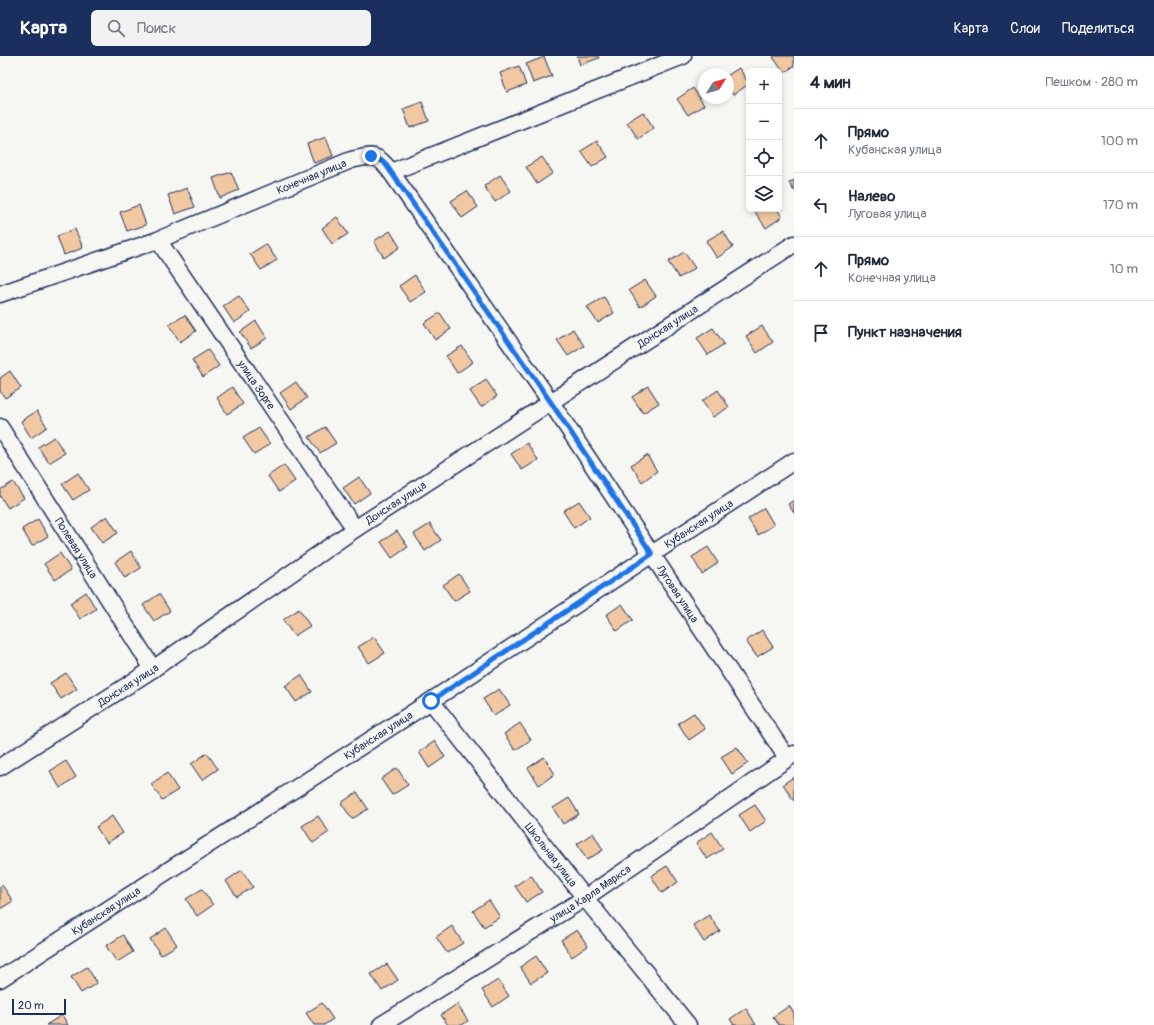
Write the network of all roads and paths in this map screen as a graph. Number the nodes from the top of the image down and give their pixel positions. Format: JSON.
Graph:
{"nodes":[{"id":1,"x":683,"y":56,"type":"edge"},
{"id":2,"x":391,"y":172,"type":"junction"},
{"id":3,"x":158,"y":240,"type":"junction"},
{"id":4,"x":794,"y":244,"type":"edge"},
{"id":5,"x":0,"y":294,"type":"edge"},
{"id":6,"x":550,"y":401,"type":"junction"},
{"id":7,"x":0,"y":427,"type":"edge"},
{"id":8,"x":794,"y":461,"type":"edge"},
{"id":9,"x":355,"y":529,"type":"junction"},
{"id":10,"x":652,"y":554,"type":"junction"},
{"id":11,"x":153,"y":668,"type":"junction"},
{"id":12,"x":431,"y":701,"type":"junction"},
{"id":13,"x":791,"y":756,"type":"edge"},
{"id":14,"x":0,"y":767,"type":"edge"},
{"id":15,"x":585,"y":898,"type":"junction"},
{"id":16,"x":0,"y":979,"type":"edge"},
{"id":17,"x":381,"y":1025,"type":"edge"},
{"id":18,"x":688,"y":1025,"type":"edge"}],
"edges":[{"from":1,"to":2,"type":"street"},
{"from":2,"to":3,"type":"street","name":"Конечная улица"},
{"from":2,"to":6,"type":"street","name":"Луговая улица"},
{"from":3,"to":5,"type":"street","name":"Конечная улица"},
{"from":3,"to":9,"type":"street","name":"улица Зорге"},
{"from":4,"to":6,"type":"street","name":"Донская улица"},
{"from":6,"to":9,"type":"street","name":"Донская улица"},
{"from":6,"to":10,"type":"street","name":"Луговая улица"},
{"from":7,"to":11,"type":"street","name":"Полевая улица"},
{"from":8,"to":10,"type":"street","name":"Кубанская улица"},
{"from":9,"to":11,"type":"street","name":"Донская улица"},
{"from":10,"to":12,"type":"street","name":"Кубанская улица"},
{"from":10,"to":13,"type":"street","name":"Луговая улица"},
{"from":11,"to":14,"type":"street","name":"Донская улица"},
{"from":12,"to":15,"type":"street","name":"Школьная улица"},
{"from":12,"to":16,"type":"street","name":"Кубанская улица"},
{"from":13,"to":15,"type":"street","name":"улица Карла Маркса"},
{"from":15,"to":17,"type":"street","name":"улица Карла Маркса"},
{"from":15,"to":18,"type":"street","name":"Школьная улица"}]}
